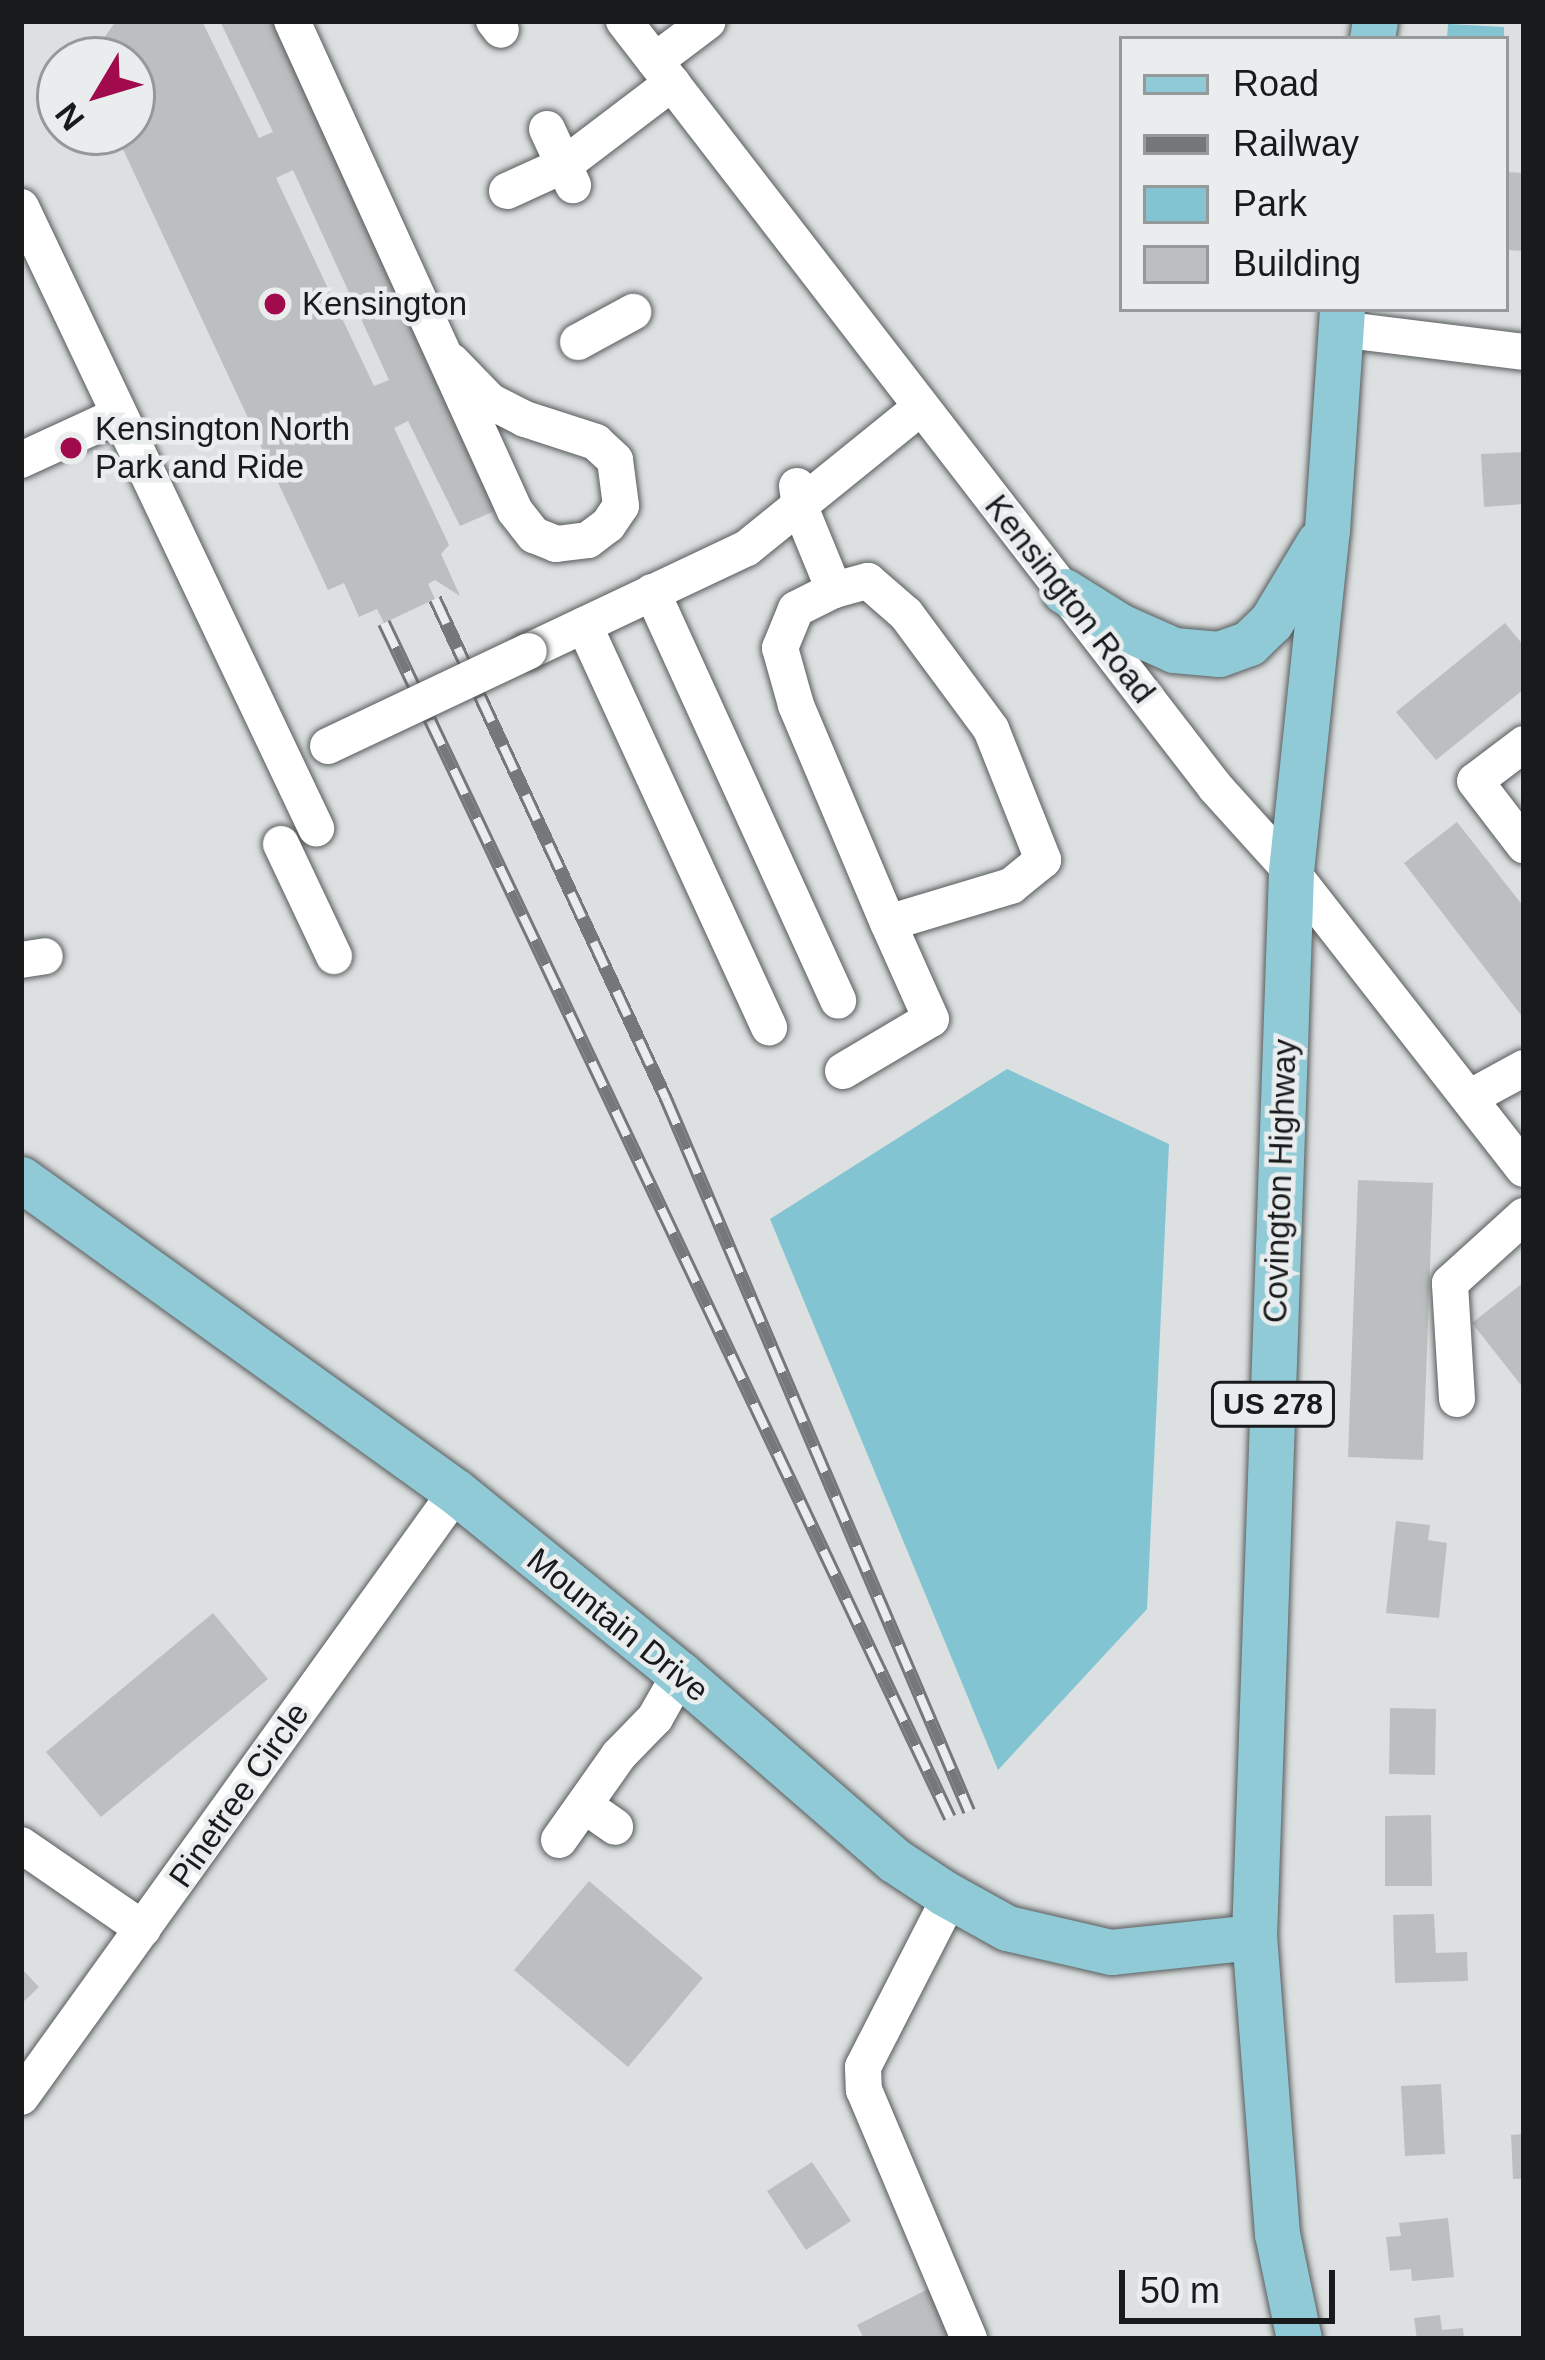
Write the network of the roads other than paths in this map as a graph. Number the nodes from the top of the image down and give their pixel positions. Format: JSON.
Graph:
{"nodes":[{"id":1,"x":292,"y":21,"type":"edge"},
{"id":2,"x":624,"y":21,"type":"edge"},
{"id":3,"x":708,"y":21,"type":"edge"},
{"id":4,"x":664,"y":72,"type":"junction"},
{"id":5,"x":547,"y":129,"type":"dead end"},
{"id":6,"x":568,"y":175,"type":"junction"},
{"id":7,"x":506,"y":191,"type":"dead end"},
{"id":8,"x":21,"y":207,"type":"edge"},
{"id":9,"x":633,"y":312,"type":"dead end"},
{"id":10,"x":1341,"y":319,"type":"edge"},
{"id":11,"x":578,"y":341,"type":"dead end"},
{"id":12,"x":1524,"y":352,"type":"edge"},
{"id":13,"x":452,"y":362,"type":"junction"},
{"id":14,"x":921,"y":407,"type":"junction"},
{"id":15,"x":119,"y":415,"type":"junction"},
{"id":16,"x":21,"y":460,"type":"edge"},
{"id":17,"x":798,"y":496,"type":"junction"},
{"id":18,"x":1327,"y":530,"type":"junction"},
{"id":19,"x":834,"y":590,"type":"junction"},
{"id":20,"x":1064,"y":591,"type":"junction"},
{"id":21,"x":652,"y":592,"type":"junction"},
{"id":22,"x":584,"y":625,"type":"junction"},
{"id":23,"x":1524,"y":744,"type":"edge"},
{"id":24,"x":287,"y":766,"type":"junction"},
{"id":25,"x":316,"y":828,"type":"dead end"},
{"id":26,"x":281,"y":844,"type":"dead end"},
{"id":27,"x":1524,"y":845,"type":"edge"},
{"id":28,"x":1291,"y":871,"type":"junction"},
{"id":29,"x":888,"y":923,"type":"junction"},
{"id":30,"x":334,"y":956,"type":"dead end"},
{"id":31,"x":838,"y":1001,"type":"dead end"},
{"id":32,"x":769,"y":1027,"type":"dead end"},
{"id":33,"x":1524,"y":1067,"type":"edge"},
{"id":34,"x":843,"y":1071,"type":"dead end"},
{"id":35,"x":1469,"y":1098,"type":"junction"},
{"id":36,"x":1524,"y":1169,"type":"edge"},
{"id":37,"x":21,"y":1179,"type":"edge"},
{"id":38,"x":1524,"y":1216,"type":"edge"},
{"id":39,"x":1456,"y":1399,"type":"dead end"},
{"id":40,"x":456,"y":1492,"type":"junction"},
{"id":41,"x":680,"y":1674,"type":"junction"},
{"id":42,"x":584,"y":1804,"type":"junction"},
{"id":43,"x":615,"y":1827,"type":"dead end"},
{"id":44,"x":559,"y":1840,"type":"dead end"},
{"id":45,"x":21,"y":1845,"type":"edge"},
{"id":46,"x":950,"y":1897,"type":"junction"},
{"id":47,"x":143,"y":1929,"type":"junction"},
{"id":48,"x":1254,"y":1937,"type":"junction"},
{"id":49,"x":21,"y":2097,"type":"edge"},
{"id":50,"x":969,"y":2339,"type":"edge"},
{"id":51,"x":1299,"y":2339,"type":"edge"}],
"edges":[{"from":1,"to":13,"type":"street"},
{"from":2,"to":4,"type":"street","name":"Kensington Road"},
{"from":3,"to":4,"type":"street"},
{"from":4,"to":6,"type":"street"},
{"from":4,"to":14,"type":"street","name":"Kensington Road"},
{"from":5,"to":6,"type":"street"},
{"from":6,"to":7,"type":"street"},
{"from":8,"to":15,"type":"street"},
{"from":9,"to":11,"type":"street"},
{"from":10,"to":12,"type":"street"},
{"from":10,"to":18,"type":"main road","name":"Covington Highway","number":"US 278"},
{"from":13,"to":13,"type":"street"},
{"from":14,"to":17,"type":"street"},
{"from":14,"to":20,"type":"street","name":"Kensington Road"},
{"from":15,"to":16,"type":"street"},
{"from":15,"to":24,"type":"street"},
{"from":17,"to":19,"type":"street"},
{"from":17,"to":21,"type":"street"},
{"from":18,"to":20,"type":"main road"},
{"from":18,"to":28,"type":"main road","name":"Covington Highway","number":"US 278"},
{"from":19,"to":29,"type":"street"},
{"from":19,"to":29,"type":"street"},
{"from":20,"to":28,"type":"street","name":"Kensington Road"},
{"from":21,"to":22,"type":"street"},
{"from":21,"to":31,"type":"street"},
{"from":22,"to":24,"type":"street","bridge":true},
{"from":22,"to":32,"type":"street"},
{"from":23,"to":27,"type":"street"},
{"from":24,"to":25,"type":"street"},
{"from":26,"to":30,"type":"street"},
{"from":28,"to":35,"type":"street","name":"Kensington Road"},
{"from":28,"to":48,"type":"main road","name":"Covington Highway","number":"US 278"},
{"from":29,"to":34,"type":"street"},
{"from":33,"to":35,"type":"street"},
{"from":35,"to":36,"type":"street","name":"Kensington Road"},
{"from":37,"to":40,"type":"main road","name":"Mountain Drive"},
{"from":38,"to":39,"type":"street"},
{"from":40,"to":41,"type":"main road","name":"Mountain Drive"},
{"from":40,"to":47,"type":"street","name":"Pinetree Circle"},
{"from":41,"to":42,"type":"street"},
{"from":41,"to":46,"type":"main road","name":"Mountain Drive"},
{"from":42,"to":43,"type":"street"},
{"from":42,"to":44,"type":"street"},
{"from":45,"to":47,"type":"street"},
{"from":46,"to":48,"type":"main road","name":"Mountain Drive"},
{"from":46,"to":50,"type":"street"},
{"from":47,"to":49,"type":"street","name":"Pinetree Circle"},
{"from":48,"to":51,"type":"main road","name":"Covington Highway","number":"US 278"}]}
